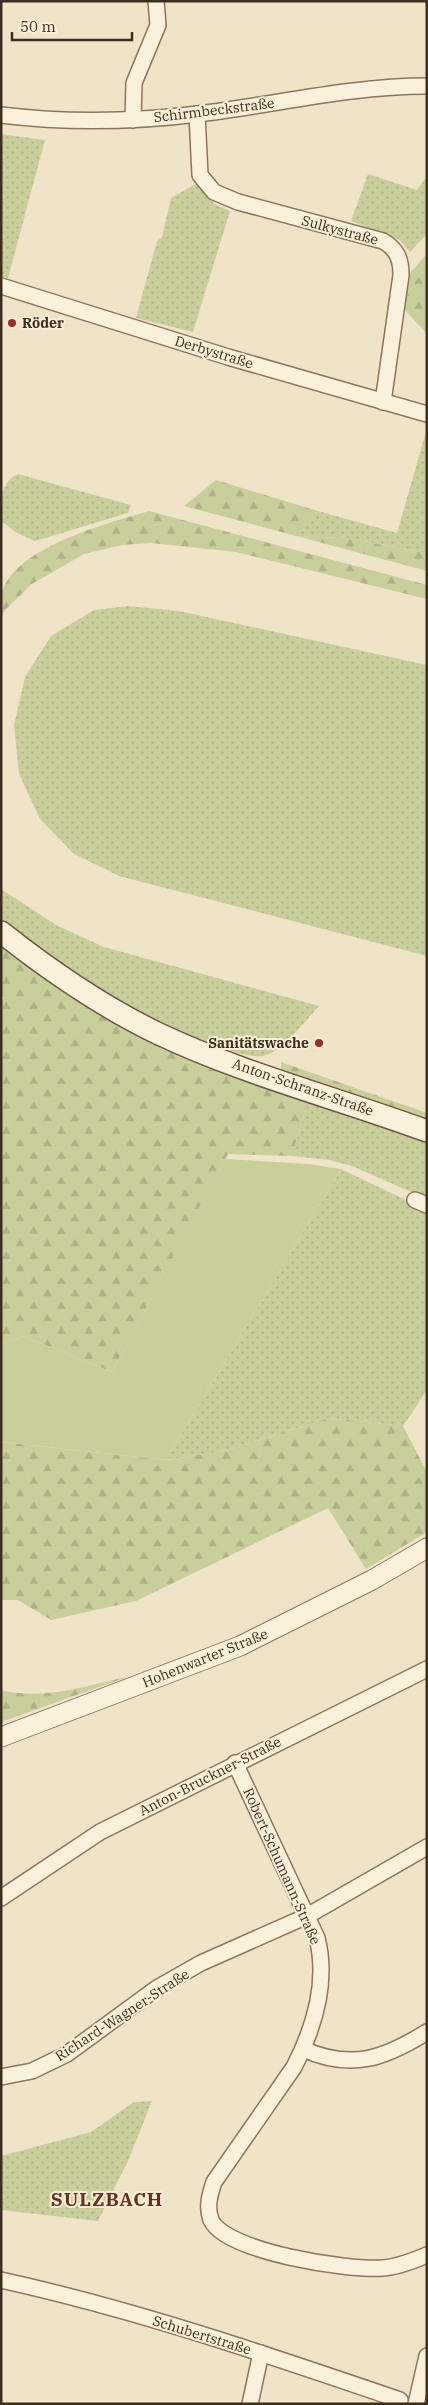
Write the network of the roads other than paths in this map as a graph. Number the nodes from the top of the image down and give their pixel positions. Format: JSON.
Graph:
{"nodes":[{"id":1,"x":156,"y":1,"type":"edge"},
{"id":2,"x":427,"y":86,"type":"edge"},
{"id":3,"x":197,"y":114,"type":"junction"},
{"id":4,"x":1,"y":115,"type":"edge"},
{"id":5,"x":133,"y":120,"type":"junction"},
{"id":6,"x":1,"y":286,"type":"edge"},
{"id":7,"x":384,"y":402,"type":"junction"},
{"id":8,"x":427,"y":414,"type":"edge"},
{"id":9,"x":1,"y":932,"type":"edge"},
{"id":10,"x":427,"y":1131,"type":"edge"},
{"id":11,"x":427,"y":1548,"type":"edge"},
{"id":12,"x":427,"y":1669,"type":"edge"},
{"id":13,"x":1,"y":1737,"type":"edge"},
{"id":14,"x":235,"y":1763,"type":"junction"},
{"id":15,"x":427,"y":1847,"type":"edge"},
{"id":16,"x":1,"y":1898,"type":"edge"},
{"id":17,"x":307,"y":1916,"type":"junction"},
{"id":18,"x":427,"y":2032,"type":"edge"},
{"id":19,"x":303,"y":2050,"type":"junction"},
{"id":20,"x":1,"y":2077,"type":"edge"},
{"id":21,"x":427,"y":2255,"type":"edge"},
{"id":22,"x":1,"y":2280,"type":"edge"},
{"id":23,"x":261,"y":2352,"type":"junction"},
{"id":24,"x":427,"y":2356,"type":"edge"},
{"id":25,"x":407,"y":2403,"type":"edge"},
{"id":26,"x":250,"y":2404,"type":"edge"}],
"edges":[{"from":1,"to":5,"type":"street"},
{"from":2,"to":3,"type":"street","name":"Schirmbeckstraße"},
{"from":3,"to":5,"type":"street","name":"Schirmbeckstraße"},
{"from":3,"to":7,"type":"street","name":"Sulkystraße"},
{"from":4,"to":5,"type":"street","name":"Schirmbeckstraße"},
{"from":6,"to":7,"type":"street","name":"Derbystraße"},
{"from":7,"to":8,"type":"street","name":"Derbystraße"},
{"from":9,"to":10,"type":"main road","name":"Anton-Schranz-Straße"},
{"from":11,"to":13,"type":"street","name":"Hohenwarter Straße"},
{"from":12,"to":14,"type":"street","name":"Anton-Bruckner-Straße"},
{"from":14,"to":16,"type":"street","name":"Anton-Bruckner-Straße"},
{"from":14,"to":17,"type":"street","name":"Robert-Schumann-Straße"},
{"from":15,"to":17,"type":"street","name":"Richard-Wagner-Straße"},
{"from":17,"to":19,"type":"street","name":"Robert-Schumann-Straße"},
{"from":17,"to":20,"type":"street","name":"Richard-Wagner-Straße"},
{"from":18,"to":19,"type":"street"},
{"from":19,"to":21,"type":"street","name":"Robert-Schumann-Straße"},
{"from":22,"to":23,"type":"street","name":"Schubertstraße"},
{"from":23,"to":25,"type":"street","name":"Schubertstraße"},
{"from":23,"to":26,"type":"street"},
{"from":24,"to":25,"type":"street","name":"Schubertstraße"}]}
